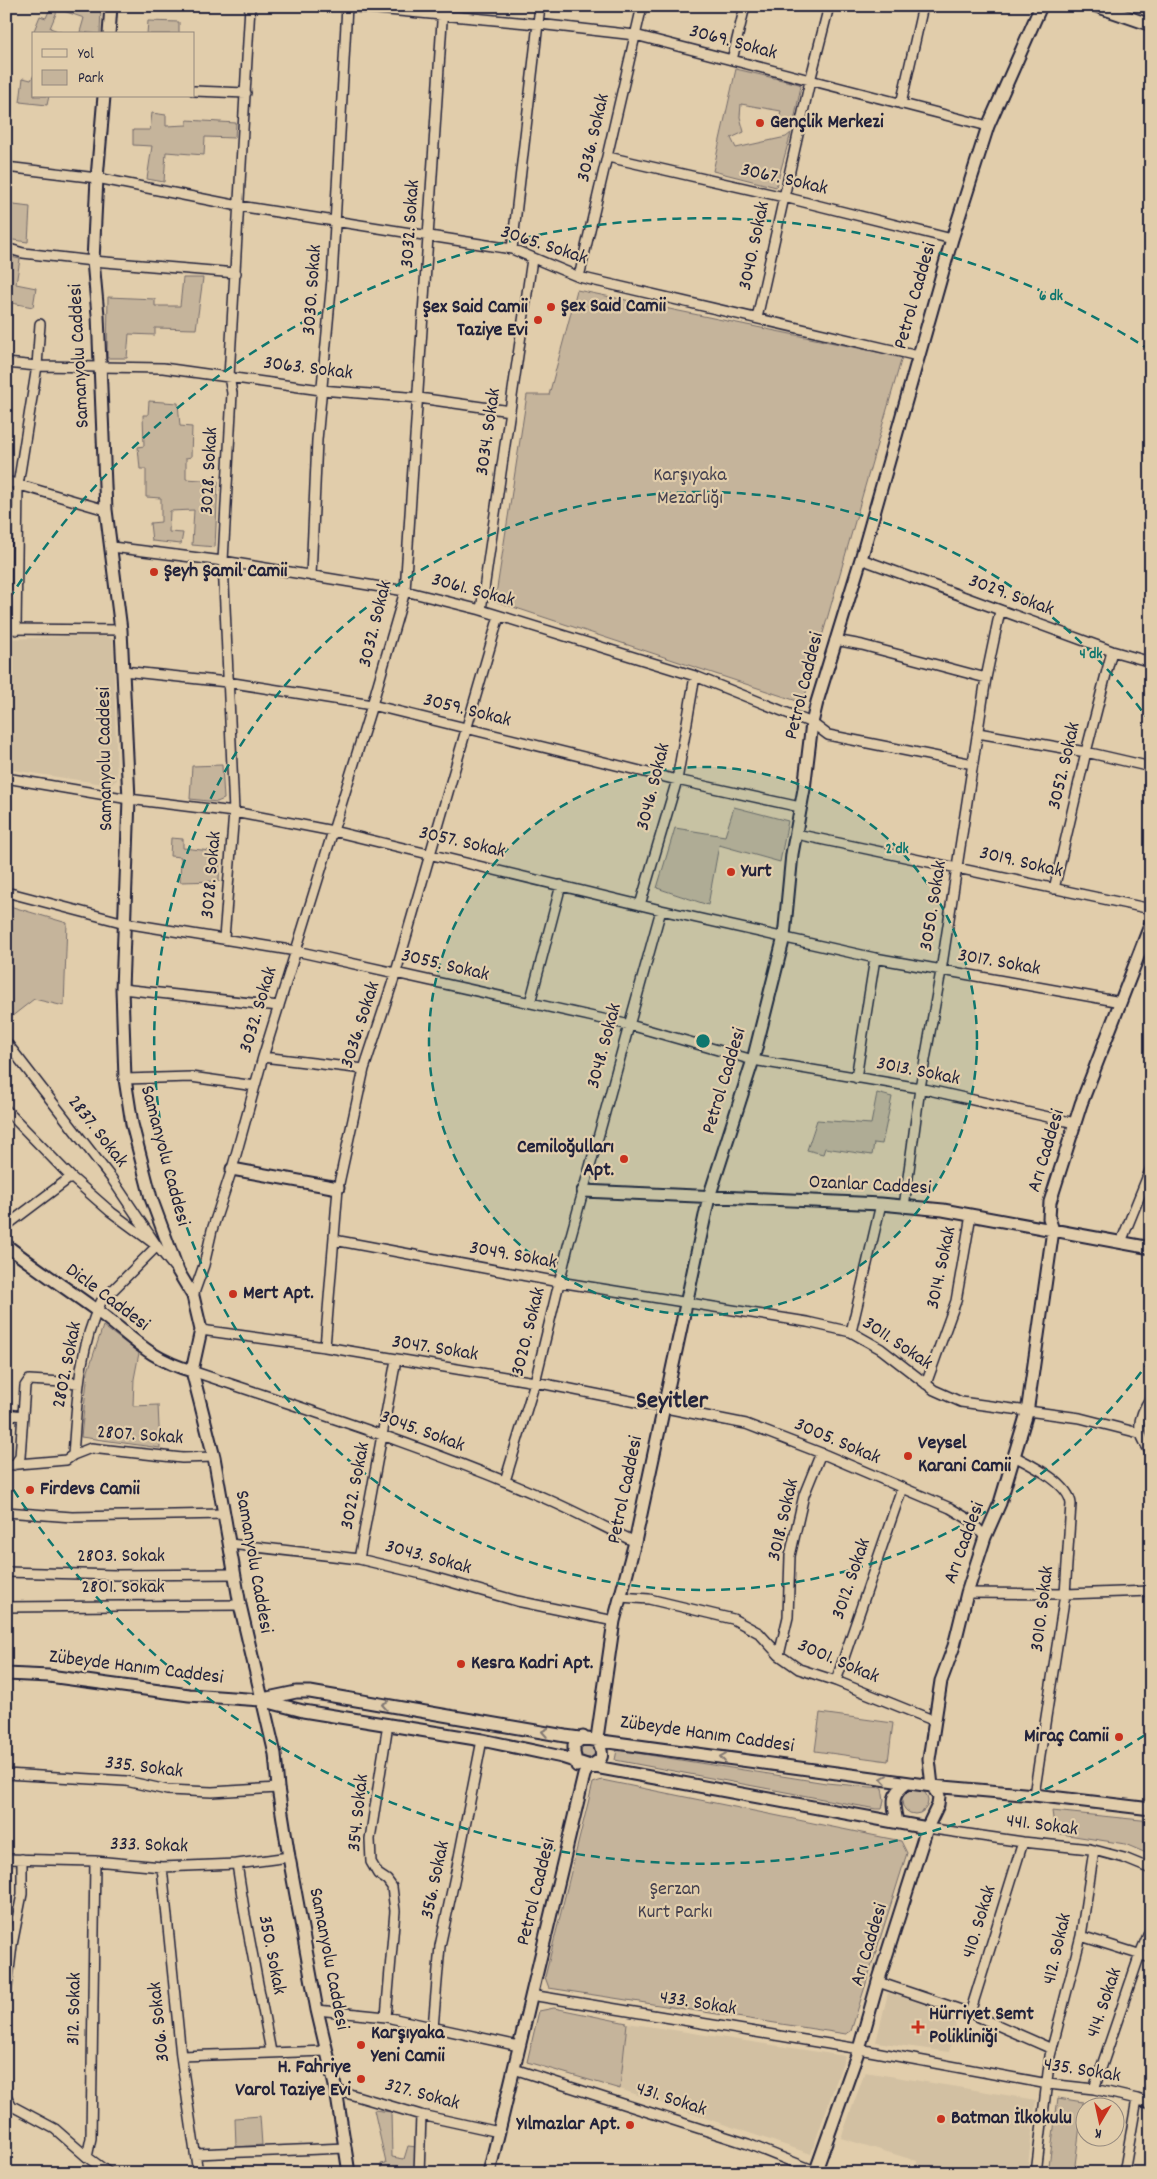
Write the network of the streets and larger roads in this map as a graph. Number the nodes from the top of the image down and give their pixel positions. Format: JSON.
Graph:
{"nodes":[{"id":1,"x":111,"y":6,"type":"edge"},
{"id":2,"x":250,"y":6,"type":"edge"},
{"id":3,"x":347,"y":6,"type":"edge"},
{"id":4,"x":540,"y":6,"type":"edge"},
{"id":5,"x":642,"y":6,"type":"edge"},
{"id":6,"x":745,"y":6,"type":"edge"},
{"id":7,"x":829,"y":6,"type":"edge"},
{"id":8,"x":923,"y":6,"type":"edge"},
{"id":9,"x":1041,"y":6,"type":"edge"},
{"id":10,"x":1096,"y":6,"type":"edge"},
{"id":11,"x":443,"y":11,"type":"edge"},
{"id":12,"x":538,"y":24,"type":"junction"},
{"id":13,"x":1151,"y":25,"type":"edge"},
{"id":14,"x":109,"y":32,"type":"edge"},
{"id":15,"x":635,"y":35,"type":"junction"},
{"id":16,"x":732,"y":60,"type":"junction"},
{"id":17,"x":810,"y":81,"type":"junction"},
{"id":18,"x":195,"y":91,"type":"edge"},
{"id":19,"x":246,"y":93,"type":"junction"},
{"id":20,"x":104,"y":98,"type":"edge"},
{"id":21,"x":902,"y":104,"type":"junction"},
{"id":22,"x":988,"y":126,"type":"junction"},
{"id":23,"x":608,"y":157,"type":"junction"},
{"id":24,"x":6,"y":167,"type":"edge"},
{"id":25,"x":96,"y":178,"type":"junction"},
{"id":26,"x":784,"y":197,"type":"junction"},
{"id":27,"x":239,"y":206,"type":"junction"},
{"id":28,"x":335,"y":222,"type":"junction"},
{"id":29,"x":427,"y":235,"type":"junction"},
{"id":30,"x":952,"y":240,"type":"junction"},
{"id":31,"x":6,"y":248,"type":"edge"},
{"id":32,"x":512,"y":249,"type":"junction"},
{"id":33,"x":532,"y":259,"type":"junction"},
{"id":34,"x":93,"y":261,"type":"junction"},
{"id":35,"x":236,"y":273,"type":"junction"},
{"id":36,"x":579,"y":277,"type":"junction"},
{"id":37,"x":757,"y":318,"type":"junction"},
{"id":38,"x":40,"y":324,"type":"dead end"},
{"id":39,"x":918,"y":356,"type":"junction"},
{"id":40,"x":6,"y":363,"type":"edge"},
{"id":41,"x":37,"y":366,"type":"junction"},
{"id":42,"x":101,"y":367,"type":"junction"},
{"id":43,"x":229,"y":377,"type":"junction"},
{"id":44,"x":321,"y":390,"type":"junction"},
{"id":45,"x":419,"y":398,"type":"junction"},
{"id":46,"x":510,"y":411,"type":"junction"},
{"id":47,"x":6,"y":481,"type":"edge"},
{"id":48,"x":18,"y":485,"type":"junction"},
{"id":49,"x":106,"y":510,"type":"junction"},
{"id":50,"x":112,"y":547,"type":"junction"},
{"id":51,"x":861,"y":559,"type":"junction"},
{"id":52,"x":223,"y":561,"type":"junction"},
{"id":53,"x":311,"y":576,"type":"junction"},
{"id":54,"x":405,"y":591,"type":"junction"},
{"id":55,"x":481,"y":610,"type":"junction"},
{"id":56,"x":1000,"y":611,"type":"junction"},
{"id":57,"x":499,"y":616,"type":"junction"},
{"id":58,"x":6,"y":629,"type":"edge"},
{"id":59,"x":16,"y":630,"type":"junction"},
{"id":60,"x":121,"y":630,"type":"junction"},
{"id":61,"x":835,"y":640,"type":"junction"},
{"id":62,"x":1112,"y":651,"type":"junction"},
{"id":63,"x":1151,"y":662,"type":"edge"},
{"id":64,"x":123,"y":670,"type":"junction"},
{"id":65,"x":695,"y":676,"type":"junction"},
{"id":66,"x":986,"y":678,"type":"junction"},
{"id":67,"x":227,"y":682,"type":"junction"},
{"id":68,"x":372,"y":705,"type":"junction"},
{"id":69,"x":812,"y":723,"type":"junction"},
{"id":70,"x":466,"y":729,"type":"junction"},
{"id":71,"x":978,"y":733,"type":"junction"},
{"id":72,"x":1086,"y":752,"type":"junction"},
{"id":73,"x":973,"y":764,"type":"junction"},
{"id":74,"x":1151,"y":767,"type":"edge"},
{"id":75,"x":6,"y":778,"type":"edge"},
{"id":76,"x":677,"y":780,"type":"junction"},
{"id":77,"x":129,"y":799,"type":"junction"},
{"id":78,"x":800,"y":807,"type":"junction"},
{"id":79,"x":234,"y":812,"type":"junction"},
{"id":80,"x":333,"y":831,"type":"junction"},
{"id":81,"x":796,"y":834,"type":"junction"},
{"id":82,"x":430,"y":854,"type":"junction"},
{"id":83,"x":958,"y":867,"type":"junction"},
{"id":84,"x":561,"y":885,"type":"junction"},
{"id":85,"x":1054,"y":889,"type":"junction"},
{"id":86,"x":6,"y":892,"type":"edge"},
{"id":87,"x":640,"y":905,"type":"junction"},
{"id":88,"x":1151,"y":909,"type":"edge"},
{"id":89,"x":661,"y":910,"type":"junction"},
{"id":90,"x":126,"y":923,"type":"junction"},
{"id":91,"x":1151,"y":923,"type":"edge"},
{"id":92,"x":784,"y":937,"type":"junction"},
{"id":93,"x":224,"y":938,"type":"junction"},
{"id":94,"x":296,"y":951,"type":"junction"},
{"id":95,"x":875,"y":958,"type":"junction"},
{"id":96,"x":942,"y":970,"type":"junction"},
{"id":97,"x":396,"y":972,"type":"junction"},
{"id":98,"x":122,"y":989,"type":"junction"},
{"id":99,"x":1121,"y":1002,"type":"junction"},
{"id":100,"x":530,"y":1003,"type":"junction"},
{"id":101,"x":278,"y":1006,"type":"junction"},
{"id":102,"x":630,"y":1025,"type":"junction"},
{"id":103,"x":6,"y":1042,"type":"edge"},
{"id":104,"x":263,"y":1057,"type":"junction"},
{"id":105,"x":753,"y":1060,"type":"junction"},
{"id":106,"x":364,"y":1069,"type":"junction"},
{"id":107,"x":856,"y":1078,"type":"junction"},
{"id":108,"x":125,"y":1079,"type":"junction"},
{"id":109,"x":255,"y":1086,"type":"junction"},
{"id":110,"x":920,"y":1088,"type":"junction"},
{"id":111,"x":6,"y":1110,"type":"edge"},
{"id":112,"x":1075,"y":1123,"type":"junction"},
{"id":113,"x":1151,"y":1168,"type":"edge"},
{"id":114,"x":232,"y":1169,"type":"junction"},
{"id":115,"x":71,"y":1177,"type":"junction"},
{"id":116,"x":338,"y":1188,"type":"junction"},
{"id":117,"x":583,"y":1191,"type":"junction"},
{"id":118,"x":709,"y":1197,"type":"junction"},
{"id":119,"x":881,"y":1204,"type":"junction"},
{"id":120,"x":904,"y":1207,"type":"junction"},
{"id":121,"x":971,"y":1215,"type":"junction"},
{"id":122,"x":6,"y":1226,"type":"edge"},
{"id":123,"x":1053,"y":1230,"type":"junction"},
{"id":124,"x":334,"y":1240,"type":"junction"},
{"id":125,"x":1121,"y":1242,"type":"junction"},
{"id":126,"x":6,"y":1245,"type":"edge"},
{"id":127,"x":156,"y":1246,"type":"junction"},
{"id":128,"x":1151,"y":1248,"type":"edge"},
{"id":129,"x":178,"y":1271,"type":"junction"},
{"id":130,"x":559,"y":1282,"type":"junction"},
{"id":131,"x":193,"y":1296,"type":"junction"},
{"id":132,"x":685,"y":1302,"type":"junction"},
{"id":133,"x":97,"y":1311,"type":"junction"},
{"id":134,"x":200,"y":1330,"type":"junction"},
{"id":135,"x":851,"y":1332,"type":"junction"},
{"id":136,"x":325,"y":1347,"type":"junction"},
{"id":137,"x":396,"y":1360,"type":"junction"},
{"id":138,"x":192,"y":1371,"type":"junction"},
{"id":139,"x":536,"y":1382,"type":"junction"},
{"id":140,"x":79,"y":1383,"type":"junction"},
{"id":141,"x":926,"y":1384,"type":"junction"},
{"id":142,"x":1151,"y":1397,"type":"edge"},
{"id":143,"x":662,"y":1408,"type":"junction"},
{"id":144,"x":1027,"y":1412,"type":"junction"},
{"id":145,"x":6,"y":1414,"type":"edge"},
{"id":146,"x":23,"y":1416,"type":"junction"},
{"id":147,"x":1139,"y":1433,"type":"junction"},
{"id":148,"x":383,"y":1436,"type":"junction"},
{"id":149,"x":821,"y":1453,"type":"junction"},
{"id":150,"x":1151,"y":1453,"type":"edge"},
{"id":151,"x":73,"y":1455,"type":"junction"},
{"id":152,"x":1014,"y":1456,"type":"junction"},
{"id":153,"x":214,"y":1457,"type":"junction"},
{"id":154,"x":10,"y":1465,"type":"edge"},
{"id":155,"x":505,"y":1481,"type":"junction"},
{"id":156,"x":902,"y":1488,"type":"junction"},
{"id":157,"x":6,"y":1512,"type":"edge"},
{"id":158,"x":225,"y":1514,"type":"junction"},
{"id":159,"x":985,"y":1537,"type":"junction"},
{"id":160,"x":635,"y":1542,"type":"junction"},
{"id":161,"x":230,"y":1544,"type":"junction"},
{"id":162,"x":359,"y":1559,"type":"junction"},
{"id":163,"x":6,"y":1572,"type":"edge"},
{"id":164,"x":235,"y":1574,"type":"junction"},
{"id":165,"x":1151,"y":1591,"type":"edge"},
{"id":166,"x":967,"y":1593,"type":"junction"},
{"id":167,"x":1065,"y":1594,"type":"junction"},
{"id":168,"x":620,"y":1597,"type":"junction"},
{"id":169,"x":240,"y":1605,"type":"junction"},
{"id":170,"x":6,"y":1606,"type":"edge"},
{"id":171,"x":614,"y":1621,"type":"junction"},
{"id":172,"x":778,"y":1655,"type":"junction"},
{"id":173,"x":6,"y":1674,"type":"edge"},
{"id":174,"x":836,"y":1681,"type":"junction"},
{"id":175,"x":261,"y":1700,"type":"junction"},
{"id":176,"x":935,"y":1721,"type":"junction"},
{"id":177,"x":388,"y":1724,"type":"junction"},
{"id":178,"x":583,"y":1737,"type":"junction"},
{"id":179,"x":597,"y":1738,"type":"junction"},
{"id":180,"x":482,"y":1740,"type":"junction"},
{"id":181,"x":575,"y":1761,"type":"junction"},
{"id":182,"x":590,"y":1766,"type":"junction"},
{"id":183,"x":6,"y":1774,"type":"edge"},
{"id":184,"x":907,"y":1783,"type":"junction"},
{"id":185,"x":582,"y":1785,"type":"junction"},
{"id":186,"x":932,"y":1786,"type":"junction"},
{"id":187,"x":278,"y":1788,"type":"junction"},
{"id":188,"x":1034,"y":1795,"type":"junction"},
{"id":189,"x":1151,"y":1809,"type":"edge"},
{"id":190,"x":897,"y":1822,"type":"junction"},
{"id":191,"x":927,"y":1828,"type":"junction"},
{"id":192,"x":1023,"y":1842,"type":"junction"},
{"id":193,"x":1094,"y":1850,"type":"junction"},
{"id":194,"x":290,"y":1857,"type":"junction"},
{"id":195,"x":6,"y":1859,"type":"edge"},
{"id":196,"x":22,"y":1859,"type":"junction"},
{"id":197,"x":95,"y":1861,"type":"junction"},
{"id":198,"x":238,"y":1864,"type":"junction"},
{"id":199,"x":162,"y":1867,"type":"junction"},
{"id":200,"x":1151,"y":1869,"type":"edge"},
{"id":201,"x":1151,"y":1928,"type":"edge"},
{"id":202,"x":1081,"y":1936,"type":"junction"},
{"id":203,"x":1140,"y":1954,"type":"junction"},
{"id":204,"x":1151,"y":1958,"type":"edge"},
{"id":205,"x":878,"y":1982,"type":"junction"},
{"id":206,"x":531,"y":1994,"type":"junction"},
{"id":207,"x":6,"y":1996,"type":"edge"},
{"id":208,"x":317,"y":2010,"type":"junction"},
{"id":209,"x":970,"y":2013,"type":"junction"},
{"id":210,"x":386,"y":2017,"type":"junction"},
{"id":211,"x":433,"y":2028,"type":"junction"},
{"id":212,"x":519,"y":2046,"type":"junction"},
{"id":213,"x":859,"y":2048,"type":"junction"},
{"id":214,"x":1052,"y":2049,"type":"junction"},
{"id":215,"x":327,"y":2051,"type":"junction"},
{"id":216,"x":271,"y":2052,"type":"junction"},
{"id":217,"x":181,"y":2056,"type":"junction"},
{"id":218,"x":514,"y":2069,"type":"junction"},
{"id":219,"x":1048,"y":2084,"type":"junction"},
{"id":220,"x":1094,"y":2089,"type":"junction"},
{"id":221,"x":336,"y":2090,"type":"junction"},
{"id":222,"x":6,"y":2096,"type":"edge"},
{"id":223,"x":1138,"y":2099,"type":"junction"},
{"id":224,"x":1151,"y":2104,"type":"edge"},
{"id":225,"x":421,"y":2115,"type":"junction"},
{"id":226,"x":499,"y":2132,"type":"junction"},
{"id":227,"x":346,"y":2148,"type":"junction"},
{"id":228,"x":196,"y":2154,"type":"junction"},
{"id":229,"x":87,"y":2158,"type":"junction"},
{"id":230,"x":817,"y":2172,"type":"edge"},
{"id":231,"x":109,"y":2173,"type":"edge"},
{"id":232,"x":198,"y":2173,"type":"edge"},
{"id":233,"x":349,"y":2173,"type":"edge"},
{"id":234,"x":419,"y":2173,"type":"edge"},
{"id":235,"x":489,"y":2173,"type":"edge"},
{"id":236,"x":1036,"y":2173,"type":"edge"},
{"id":237,"x":1124,"y":2173,"type":"edge"}],
"edges":[{"from":1,"to":14,"type":"street"},
{"from":2,"to":19,"type":"street","name":"3028. Sokak"},
{"from":3,"to":11,"type":"street","name":"3069. Sokak"},
{"from":3,"to":28,"type":"street","name":"3030. Sokak"},
{"from":4,"to":12,"type":"street"},
{"from":5,"to":15,"type":"street","name":"3036. Sokak"},
{"from":6,"to":16,"type":"street"},
{"from":7,"to":17,"type":"street","name":"3040. Sokak"},
{"from":8,"to":21,"type":"street"},
{"from":9,"to":22,"type":"street","name":"Petrol Caddesi"},
{"from":10,"to":13,"type":"street"},
{"from":11,"to":12,"type":"street","name":"3069. Sokak"},
{"from":11,"to":29,"type":"street","name":"3032. Sokak"},
{"from":12,"to":15,"type":"street","name":"3069. Sokak"},
{"from":12,"to":32,"type":"street"},
{"from":15,"to":16,"type":"street","name":"3069. Sokak"},
{"from":15,"to":23,"type":"street","name":"3036. Sokak"},
{"from":16,"to":17,"type":"street","name":"3069. Sokak"},
{"from":17,"to":21,"type":"street","name":"3069. Sokak"},
{"from":17,"to":26,"type":"street","name":"3040. Sokak"},
{"from":18,"to":19,"type":"street"},
{"from":19,"to":27,"type":"street","name":"3028. Sokak"},
{"from":20,"to":25,"type":"street","name":"Samanyolu Caddesi"},
{"from":21,"to":22,"type":"street","name":"3069. Sokak"},
{"from":22,"to":30,"type":"street","name":"Petrol Caddesi"},
{"from":23,"to":26,"type":"street","name":"3067. Sokak"},
{"from":23,"to":36,"type":"street","name":"3036. Sokak"},
{"from":24,"to":25,"type":"street","name":"3065. Sokak"},
{"from":25,"to":27,"type":"street","name":"3065. Sokak"},
{"from":25,"to":34,"type":"street","name":"Samanyolu Caddesi"},
{"from":26,"to":30,"type":"street","name":"3067. Sokak"},
{"from":26,"to":37,"type":"street","name":"3040. Sokak"},
{"from":27,"to":28,"type":"street","name":"3065. Sokak"},
{"from":27,"to":35,"type":"street","name":"3028. Sokak"},
{"from":28,"to":29,"type":"street","name":"3065. Sokak"},
{"from":28,"to":44,"type":"street","name":"3030. Sokak"},
{"from":29,"to":32,"type":"street","name":"3065. Sokak"},
{"from":29,"to":45,"type":"street","name":"3032. Sokak"},
{"from":30,"to":39,"type":"street","name":"Petrol Caddesi"},
{"from":31,"to":34,"type":"street"},
{"from":32,"to":33,"type":"street","name":"3065. Sokak"},
{"from":33,"to":36,"type":"street","name":"3065. Sokak"},
{"from":33,"to":46,"type":"street","name":"3034. Sokak"},
{"from":34,"to":35,"type":"street"},
{"from":34,"to":42,"type":"street","name":"Samanyolu Caddesi"},
{"from":35,"to":43,"type":"street","name":"3028. Sokak"},
{"from":36,"to":37,"type":"street","name":"3065. Sokak"},
{"from":37,"to":39,"type":"street","name":"3065. Sokak"},
{"from":38,"to":41,"type":"street"},
{"from":39,"to":51,"type":"street","name":"Petrol Caddesi"},
{"from":40,"to":41,"type":"street","name":"3063. Sokak"},
{"from":41,"to":42,"type":"street","name":"3063. Sokak"},
{"from":41,"to":48,"type":"street"},
{"from":42,"to":43,"type":"street","name":"3063. Sokak"},
{"from":42,"to":49,"type":"street","name":"Samanyolu Caddesi"},
{"from":43,"to":44,"type":"street","name":"3063. Sokak"},
{"from":43,"to":52,"type":"street","name":"3028. Sokak"},
{"from":44,"to":45,"type":"street","name":"3063. Sokak"},
{"from":44,"to":53,"type":"street","name":"3030. Sokak"},
{"from":45,"to":46,"type":"street","name":"3063. Sokak"},
{"from":45,"to":54,"type":"street","name":"3032. Sokak"},
{"from":46,"to":55,"type":"street","name":"3034. Sokak"},
{"from":47,"to":48,"type":"street"},
{"from":48,"to":49,"type":"street"},
{"from":48,"to":59,"type":"street"},
{"from":49,"to":50,"type":"street","name":"Samanyolu Caddesi"},
{"from":50,"to":52,"type":"street","name":"3061. Sokak"},
{"from":50,"to":60,"type":"street","name":"Samanyolu Caddesi"},
{"from":51,"to":56,"type":"street","name":"3029. Sokak"},
{"from":51,"to":61,"type":"street","name":"Petrol Caddesi"},
{"from":52,"to":53,"type":"street","name":"3061. Sokak"},
{"from":52,"to":67,"type":"street","name":"3028. Sokak"},
{"from":53,"to":54,"type":"street","name":"3061. Sokak"},
{"from":54,"to":55,"type":"street","name":"3061. Sokak"},
{"from":54,"to":68,"type":"street","name":"3032. Sokak"},
{"from":55,"to":57,"type":"street","name":"3061. Sokak"},
{"from":56,"to":62,"type":"street","name":"3029. Sokak"},
{"from":56,"to":66,"type":"street","name":"3050. Sokak"},
{"from":57,"to":65,"type":"street","name":"3061. Sokak"},
{"from":57,"to":70,"type":"street","name":"3036. Sokak"},
{"from":58,"to":59,"type":"street"},
{"from":59,"to":60,"type":"street"},
{"from":60,"to":64,"type":"street","name":"Samanyolu Caddesi"},
{"from":61,"to":66,"type":"street"},
{"from":61,"to":69,"type":"street","name":"Petrol Caddesi"},
{"from":62,"to":63,"type":"street","name":"3029. Sokak"},
{"from":62,"to":72,"type":"street","name":"3052. Sokak"},
{"from":64,"to":67,"type":"street","name":"3059. Sokak"},
{"from":64,"to":77,"type":"street","name":"Samanyolu Caddesi"},
{"from":65,"to":69,"type":"street","name":"3061. Sokak"},
{"from":65,"to":76,"type":"street","name":"3046. Sokak"},
{"from":66,"to":71,"type":"street","name":"3050. Sokak"},
{"from":67,"to":68,"type":"street","name":"3059. Sokak"},
{"from":67,"to":79,"type":"street","name":"3028. Sokak"},
{"from":68,"to":70,"type":"street","name":"3059. Sokak"},
{"from":68,"to":80,"type":"street","name":"3032. Sokak"},
{"from":69,"to":73,"type":"street","name":"3061. Sokak"},
{"from":69,"to":78,"type":"street","name":"Petrol Caddesi"},
{"from":70,"to":76,"type":"street","name":"3059. Sokak"},
{"from":70,"to":82,"type":"street","name":"3036. Sokak"},
{"from":71,"to":72,"type":"street"},
{"from":71,"to":73,"type":"street","name":"3050. Sokak"},
{"from":72,"to":74,"type":"street"},
{"from":72,"to":85,"type":"street","name":"3052. Sokak"},
{"from":73,"to":83,"type":"street","name":"3050. Sokak"},
{"from":75,"to":77,"type":"street","name":"3057. Sokak"},
{"from":76,"to":78,"type":"street","name":"3059. Sokak"},
{"from":76,"to":87,"type":"street","name":"3046. Sokak"},
{"from":77,"to":79,"type":"street","name":"3057. Sokak"},
{"from":77,"to":90,"type":"street","name":"Samanyolu Caddesi"},
{"from":78,"to":81,"type":"street","name":"Petrol Caddesi"},
{"from":79,"to":80,"type":"street","name":"3057. Sokak"},
{"from":79,"to":93,"type":"street","name":"3028. Sokak"},
{"from":80,"to":82,"type":"street","name":"3057. Sokak"},
{"from":80,"to":94,"type":"street","name":"3032. Sokak"},
{"from":81,"to":83,"type":"street","name":"3019. Sokak"},
{"from":81,"to":92,"type":"street","name":"Petrol Caddesi"},
{"from":82,"to":84,"type":"street","name":"3057. Sokak"},
{"from":82,"to":97,"type":"street","name":"3036. Sokak"},
{"from":83,"to":85,"type":"street","name":"3019. Sokak"},
{"from":83,"to":96,"type":"street","name":"3050. Sokak"},
{"from":84,"to":87,"type":"street","name":"3057. Sokak"},
{"from":84,"to":100,"type":"street"},
{"from":85,"to":88,"type":"street","name":"3019. Sokak"},
{"from":86,"to":90,"type":"street","name":"3055. Sokak"},
{"from":87,"to":89,"type":"street","name":"3057. Sokak"},
{"from":89,"to":92,"type":"street","name":"3057. Sokak"},
{"from":89,"to":102,"type":"street","name":"3048. Sokak"},
{"from":90,"to":93,"type":"street","name":"3055. Sokak"},
{"from":90,"to":98,"type":"street","name":"Samanyolu Caddesi"},
{"from":91,"to":99,"type":"street","name":"Arı Caddesi"},
{"from":92,"to":95,"type":"street","name":"3017. Sokak"},
{"from":92,"to":105,"type":"street","name":"Petrol Caddesi"},
{"from":93,"to":94,"type":"street","name":"3055. Sokak"},
{"from":94,"to":97,"type":"street","name":"3055. Sokak"},
{"from":94,"to":101,"type":"street","name":"3032. Sokak"},
{"from":95,"to":96,"type":"street","name":"3017. Sokak"},
{"from":95,"to":107,"type":"street"},
{"from":96,"to":99,"type":"street","name":"3017. Sokak"},
{"from":96,"to":110,"type":"street","name":"3050. Sokak"},
{"from":97,"to":100,"type":"street","name":"3055. Sokak"},
{"from":97,"to":106,"type":"street","name":"3036. Sokak"},
{"from":98,"to":101,"type":"street"},
{"from":98,"to":108,"type":"street","name":"Samanyolu Caddesi"},
{"from":99,"to":112,"type":"street","name":"Arı Caddesi"},
{"from":100,"to":102,"type":"street","name":"3055. Sokak"},
{"from":101,"to":104,"type":"street","name":"3032. Sokak"},
{"from":102,"to":105,"type":"street","name":"3055. Sokak"},
{"from":102,"to":117,"type":"street","name":"3048. Sokak"},
{"from":103,"to":127,"type":"street","name":"2837. Sokak"},
{"from":104,"to":106,"type":"street"},
{"from":104,"to":109,"type":"street","name":"3032. Sokak"},
{"from":105,"to":107,"type":"street","name":"3013. Sokak"},
{"from":105,"to":118,"type":"street","name":"Petrol Caddesi"},
{"from":106,"to":116,"type":"street","name":"3036. Sokak"},
{"from":107,"to":110,"type":"street","name":"3013. Sokak"},
{"from":108,"to":109,"type":"street"},
{"from":108,"to":129,"type":"street","name":"Samanyolu Caddesi"},
{"from":109,"to":114,"type":"street","name":"3032. Sokak"},
{"from":110,"to":112,"type":"street","name":"3013. Sokak"},
{"from":110,"to":120,"type":"street","name":"3050. Sokak"},
{"from":111,"to":115,"type":"street"},
{"from":112,"to":123,"type":"street","name":"Arı Caddesi"},
{"from":113,"to":125,"type":"street"},
{"from":114,"to":116,"type":"street"},
{"from":114,"to":131,"type":"street","name":"3032. Sokak"},
{"from":115,"to":122,"type":"street"},
{"from":115,"to":127,"type":"street"},
{"from":116,"to":124,"type":"street","name":"3036. Sokak"},
{"from":117,"to":118,"type":"street","name":"Ozanlar Caddesi"},
{"from":117,"to":130,"type":"street","name":"3020. Sokak"},
{"from":118,"to":119,"type":"street","name":"Ozanlar Caddesi"},
{"from":118,"to":132,"type":"street","name":"Petrol Caddesi"},
{"from":119,"to":120,"type":"street","name":"Ozanlar Caddesi"},
{"from":119,"to":135,"type":"street"},
{"from":120,"to":121,"type":"street","name":"Ozanlar Caddesi"},
{"from":121,"to":123,"type":"street","name":"Ozanlar Caddesi"},
{"from":121,"to":141,"type":"street","name":"3014. Sokak"},
{"from":123,"to":125,"type":"street","name":"Ozanlar Caddesi"},
{"from":123,"to":144,"type":"street","name":"Arı Caddesi"},
{"from":124,"to":130,"type":"street","name":"3049. Sokak"},
{"from":124,"to":136,"type":"street","name":"3036. Sokak"},
{"from":125,"to":128,"type":"street","name":"Ozanlar Caddesi"},
{"from":126,"to":133,"type":"street","name":"Dicle Caddesi"},
{"from":127,"to":129,"type":"street"},
{"from":127,"to":133,"type":"street","name":"2802. Sokak"},
{"from":129,"to":131,"type":"street","name":"Samanyolu Caddesi"},
{"from":130,"to":132,"type":"street","name":"3049. Sokak"},
{"from":130,"to":139,"type":"street","name":"3020. Sokak"},
{"from":131,"to":134,"type":"street","name":"Samanyolu Caddesi"},
{"from":132,"to":135,"type":"street","name":"3011. Sokak"},
{"from":132,"to":143,"type":"street","name":"Petrol Caddesi"},
{"from":133,"to":138,"type":"street","name":"Dicle Caddesi"},
{"from":133,"to":140,"type":"street","name":"2802. Sokak"},
{"from":134,"to":136,"type":"street","name":"3047. Sokak"},
{"from":134,"to":138,"type":"street","name":"Samanyolu Caddesi"},
{"from":135,"to":141,"type":"street","name":"3011. Sokak"},
{"from":136,"to":137,"type":"street","name":"3047. Sokak"},
{"from":137,"to":139,"type":"street","name":"3047. Sokak"},
{"from":137,"to":148,"type":"street","name":"3022. Sokak"},
{"from":138,"to":148,"type":"street","name":"3045. Sokak"},
{"from":138,"to":153,"type":"street","name":"Samanyolu Caddesi"},
{"from":139,"to":143,"type":"street","name":"3047. Sokak"},
{"from":139,"to":155,"type":"street","name":"3020. Sokak"},
{"from":140,"to":146,"type":"street"},
{"from":140,"to":151,"type":"street","name":"2802. Sokak"},
{"from":141,"to":144,"type":"street","name":"3011. Sokak"},
{"from":142,"to":147,"type":"street"},
{"from":143,"to":149,"type":"street","name":"3005. Sokak"},
{"from":143,"to":160,"type":"street","name":"Petrol Caddesi"},
{"from":144,"to":147,"type":"street","name":"3011. Sokak"},
{"from":144,"to":152,"type":"street","name":"Arı Caddesi"},
{"from":145,"to":146,"type":"street"},
{"from":146,"to":154,"type":"street"},
{"from":147,"to":150,"type":"street"},
{"from":148,"to":155,"type":"street","name":"3045. Sokak"},
{"from":148,"to":162,"type":"street","name":"3022. Sokak"},
{"from":149,"to":156,"type":"street","name":"3005. Sokak"},
{"from":149,"to":172,"type":"street","name":"3018. Sokak"},
{"from":151,"to":153,"type":"street","name":"2807. Sokak"},
{"from":151,"to":154,"type":"street","name":"2807. Sokak"},
{"from":152,"to":159,"type":"street","name":"Arı Caddesi"},
{"from":152,"to":167,"type":"street","name":"3010. Sokak"},
{"from":153,"to":158,"type":"street","name":"Samanyolu Caddesi"},
{"from":155,"to":160,"type":"street","name":"3045. Sokak"},
{"from":156,"to":159,"type":"street","name":"3005. Sokak"},
{"from":156,"to":174,"type":"street","name":"3012. Sokak"},
{"from":157,"to":158,"type":"street"},
{"from":158,"to":161,"type":"street","name":"Samanyolu Caddesi"},
{"from":159,"to":166,"type":"street","name":"Arı Caddesi"},
{"from":160,"to":168,"type":"street","name":"Petrol Caddesi"},
{"from":161,"to":162,"type":"street","name":"3043. Sokak"},
{"from":161,"to":164,"type":"street","name":"Samanyolu Caddesi"},
{"from":162,"to":171,"type":"street","name":"3043. Sokak"},
{"from":163,"to":164,"type":"street","name":"2803. Sokak"},
{"from":164,"to":169,"type":"street","name":"Samanyolu Caddesi"},
{"from":165,"to":167,"type":"street"},
{"from":166,"to":167,"type":"street"},
{"from":166,"to":176,"type":"street","name":"Arı Caddesi"},
{"from":167,"to":188,"type":"street","name":"3010. Sokak"},
{"from":168,"to":171,"type":"street","name":"Petrol Caddesi"},
{"from":168,"to":172,"type":"street","name":"3001. Sokak"},
{"from":169,"to":170,"type":"street","name":"2801. Sokak"},
{"from":169,"to":175,"type":"street","name":"Samanyolu Caddesi"},
{"from":171,"to":179,"type":"street","name":"Petrol Caddesi"},
{"from":172,"to":174,"type":"street","name":"3001. Sokak"},
{"from":173,"to":175,"type":"street","name":"Zübeyde Hanım Caddesi"},
{"from":174,"to":176,"type":"street","name":"3001. Sokak"},
{"from":175,"to":177,"type":"street","name":"Zübeyde Hanım Caddesi"},
{"from":178,"to":175,"type":"street","name":"Zübeyde Hanım Caddesi","one_way":true},
{"from":175,"to":187,"type":"street","name":"Samanyolu Caddesi"},
{"from":176,"to":186,"type":"street","name":"Arı Caddesi"},
{"from":177,"to":180,"type":"street","name":"Zübeyde Hanım Caddesi"},
{"from":177,"to":210,"type":"street","name":"354. Sokak"},
{"from":178,"to":179,"type":"street","name":"Zübeyde Hanım Caddesi"},
{"from":178,"to":181,"type":"street"},
{"from":179,"to":182,"type":"street","name":"Petrol Caddesi"},
{"from":184,"to":179,"type":"street","name":"Zübeyde Hanım Caddesi","one_way":true},
{"from":180,"to":181,"type":"street","name":"Zübeyde Hanım Caddesi"},
{"from":180,"to":211,"type":"street","name":"356. Sokak"},
{"from":181,"to":182,"type":"street","name":"Zübeyde Hanım Caddesi"},
{"from":181,"to":185,"type":"street"},
{"from":182,"to":185,"type":"street","name":"Petrol Caddesi"},
{"from":182,"to":190,"type":"street","name":"Zübeyde Hanım Caddesi"},
{"from":183,"to":187,"type":"street","name":"335. Sokak"},
{"from":184,"to":186,"type":"street","name":"Zübeyde Hanım Caddesi"},
{"from":184,"to":190,"type":"street"},
{"from":185,"to":206,"type":"street","name":"Petrol Caddesi"},
{"from":186,"to":188,"type":"street","name":"Zübeyde Hanım Caddesi"},
{"from":186,"to":191,"type":"street","name":"Arı Caddesi"},
{"from":187,"to":194,"type":"street","name":"Samanyolu Caddesi"},
{"from":188,"to":189,"type":"street","name":"Zübeyde Hanım Caddesi"},
{"from":190,"to":191,"type":"street","name":"Zübeyde Hanım Caddesi"},
{"from":191,"to":192,"type":"street","name":"441. Sokak"},
{"from":191,"to":205,"type":"street","name":"Arı Caddesi"},
{"from":192,"to":193,"type":"street","name":"441. Sokak"},
{"from":192,"to":209,"type":"street","name":"410. Sokak"},
{"from":193,"to":200,"type":"street","name":"441. Sokak"},
{"from":193,"to":202,"type":"street","name":"412. Sokak"},
{"from":194,"to":198,"type":"street","name":"333. Sokak"},
{"from":194,"to":208,"type":"street","name":"Samanyolu Caddesi"},
{"from":195,"to":196,"type":"street","name":"333. Sokak"},
{"from":196,"to":197,"type":"street","name":"333. Sokak"},
{"from":196,"to":207,"type":"street"},
{"from":197,"to":199,"type":"street","name":"333. Sokak"},
{"from":197,"to":229,"type":"street","name":"312. Sokak"},
{"from":198,"to":199,"type":"street","name":"333. Sokak"},
{"from":198,"to":216,"type":"street","name":"350. Sokak"},
{"from":199,"to":217,"type":"street","name":"306. Sokak"},
{"from":201,"to":203,"type":"street","name":"414. Sokak"},
{"from":202,"to":203,"type":"street"},
{"from":202,"to":214,"type":"street","name":"412. Sokak"},
{"from":203,"to":204,"type":"street"},
{"from":203,"to":220,"type":"street","name":"414. Sokak"},
{"from":205,"to":209,"type":"street"},
{"from":205,"to":213,"type":"street","name":"Arı Caddesi"},
{"from":206,"to":212,"type":"street","name":"Petrol Caddesi"},
{"from":206,"to":213,"type":"street","name":"433. Sokak"},
{"from":208,"to":210,"type":"street"},
{"from":208,"to":215,"type":"street","name":"Samanyolu Caddesi"},
{"from":209,"to":214,"type":"street"},
{"from":210,"to":211,"type":"street"},
{"from":211,"to":212,"type":"street"},
{"from":212,"to":218,"type":"street","name":"Petrol Caddesi"},
{"from":213,"to":219,"type":"street","name":"435. Sokak"},
{"from":213,"to":230,"type":"street","name":"Arı Caddesi"},
{"from":214,"to":219,"type":"street","name":"412. Sokak"},
{"from":215,"to":216,"type":"street"},
{"from":215,"to":221,"type":"street","name":"Samanyolu Caddesi"},
{"from":216,"to":217,"type":"street"},
{"from":217,"to":228,"type":"street","name":"306. Sokak"},
{"from":218,"to":226,"type":"street","name":"Petrol Caddesi"},
{"from":218,"to":230,"type":"street","name":"431. Sokak"},
{"from":219,"to":220,"type":"street","name":"435. Sokak"},
{"from":219,"to":236,"type":"street","name":"412. Sokak"},
{"from":220,"to":223,"type":"street","name":"435. Sokak"},
{"from":221,"to":225,"type":"street","name":"327. Sokak"},
{"from":221,"to":227,"type":"street","name":"Samanyolu Caddesi"},
{"from":222,"to":229,"type":"street"},
{"from":223,"to":224,"type":"street","name":"435. Sokak"},
{"from":223,"to":237,"type":"street"},
{"from":225,"to":226,"type":"street","name":"327. Sokak"},
{"from":225,"to":234,"type":"street"},
{"from":226,"to":235,"type":"street","name":"Petrol Caddesi"},
{"from":227,"to":228,"type":"street"},
{"from":227,"to":233,"type":"street","name":"Samanyolu Caddesi"},
{"from":228,"to":232,"type":"street","name":"306. Sokak"},
{"from":229,"to":231,"type":"street"}]}
